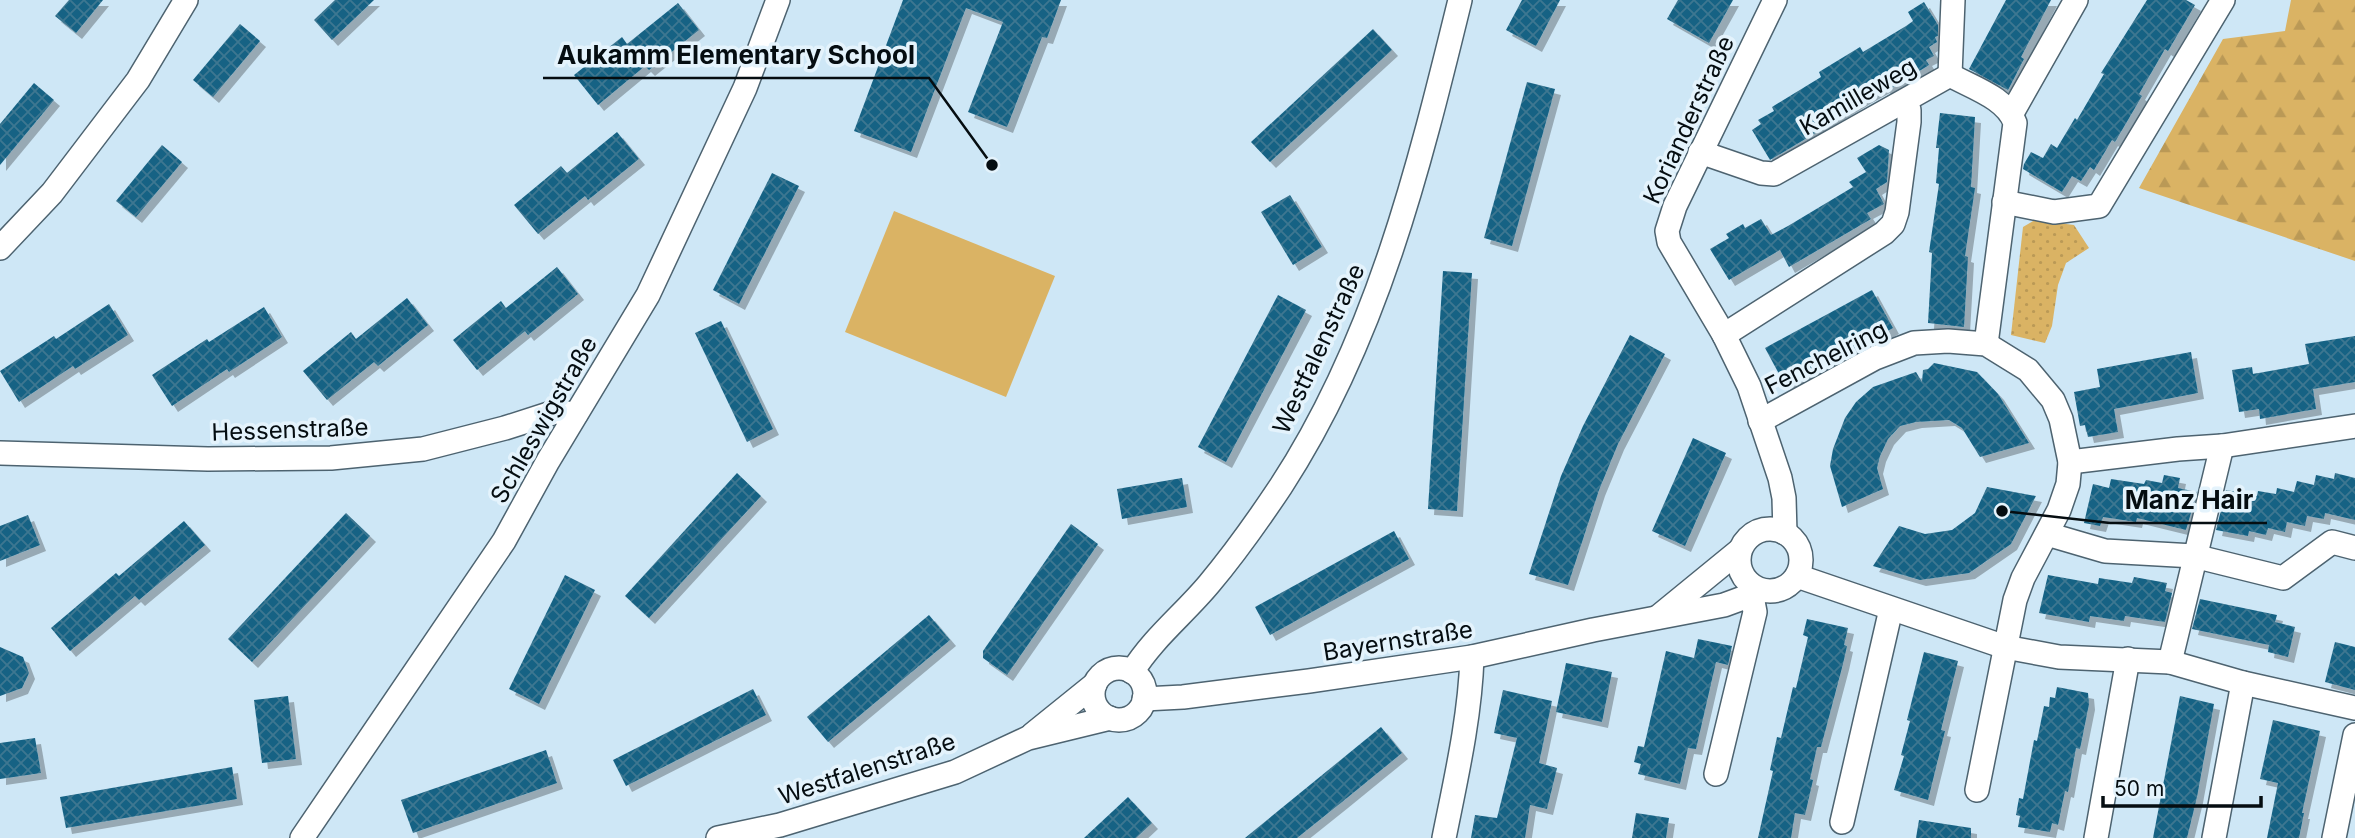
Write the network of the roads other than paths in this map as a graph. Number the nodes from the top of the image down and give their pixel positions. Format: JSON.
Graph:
{"nodes":[{"id":1,"x":186,"y":0,"type":"edge"},
{"id":2,"x":778,"y":0,"type":"edge"},
{"id":3,"x":1460,"y":0,"type":"edge"},
{"id":4,"x":1775,"y":0,"type":"edge"},
{"id":5,"x":1953,"y":0,"type":"edge"},
{"id":6,"x":2076,"y":0,"type":"edge"},
{"id":7,"x":2223,"y":0,"type":"edge"},
{"id":8,"x":1950,"y":75,"type":"junction"},
{"id":9,"x":1905,"y":102,"type":"junction"},
{"id":10,"x":2012,"y":113,"type":"junction"},
{"id":11,"x":1700,"y":152,"type":"junction"},
{"id":12,"x":2004,"y":202,"type":"junction"},
{"id":13,"x":0,"y":248,"type":"edge"},
{"id":14,"x":1724,"y":335,"type":"junction"},
{"id":15,"x":1986,"y":344,"type":"junction"},
{"id":16,"x":576,"y":414,"type":"junction"},
{"id":17,"x":1760,"y":421,"type":"junction"},
{"id":18,"x":2355,"y":426,"type":"edge"},
{"id":19,"x":2222,"y":446,"type":"junction"},
{"id":20,"x":0,"y":453,"type":"edge"},
{"id":21,"x":2070,"y":462,"type":"junction"},
{"id":22,"x":1785,"y":533,"type":"junction"},
{"id":23,"x":2047,"y":534,"type":"junction"},
{"id":24,"x":2355,"y":548,"type":"edge"},
{"id":25,"x":1740,"y":550,"type":"junction"},
{"id":26,"x":2194,"y":556,"type":"junction"},
{"id":27,"x":1797,"y":576,"type":"junction"},
{"id":28,"x":1757,"y":593,"type":"junction"},
{"id":29,"x":1891,"y":609,"type":"junction"},
{"id":30,"x":1658,"y":617,"type":"junction"},
{"id":31,"x":2005,"y":647,"type":"junction"},
{"id":32,"x":1472,"y":657,"type":"junction"},
{"id":33,"x":2128,"y":659,"type":"junction"},
{"id":34,"x":2170,"y":662,"type":"junction"},
{"id":35,"x":1132,"y":672,"type":"junction"},
{"id":36,"x":2243,"y":682,"type":"junction"},
{"id":37,"x":1095,"y":684,"type":"junction"},
{"id":38,"x":1144,"y":699,"type":"junction"},
{"id":39,"x":2355,"y":708,"type":"edge"},
{"id":40,"x":1110,"y":718,"type":"junction"},
{"id":41,"x":2355,"y":734,"type":"edge"},
{"id":42,"x":1028,"y":738,"type":"junction"},
{"id":43,"x":1716,"y":774,"type":"dead end"},
{"id":44,"x":1978,"y":790,"type":"dead end"},
{"id":45,"x":1842,"y":822,"type":"dead end"},
{"id":46,"x":302,"y":838,"type":"edge"},
{"id":47,"x":718,"y":838,"type":"edge"},
{"id":48,"x":1444,"y":838,"type":"edge"},
{"id":49,"x":2096,"y":838,"type":"edge"},
{"id":50,"x":2214,"y":838,"type":"edge"},
{"id":51,"x":2334,"y":838,"type":"edge"}],
"edges":[{"from":1,"to":13,"type":"street"},
{"from":2,"to":16,"type":"street","name":"Schleswigstraße"},
{"from":3,"to":35,"type":"street","name":"Westfalenstraße"},
{"from":4,"to":11,"type":"street","name":"Korianderstraße"},
{"from":5,"to":8,"type":"street"},
{"from":6,"to":10,"type":"street"},
{"from":7,"to":12,"type":"street"},
{"from":8,"to":9,"type":"street","name":"Kamilleweg"},
{"from":8,"to":10,"type":"street","name":"Kamilleweg"},
{"from":9,"to":11,"type":"street","name":"Kamilleweg"},
{"from":9,"to":14,"type":"street"},
{"from":10,"to":12,"type":"street"},
{"from":11,"to":14,"type":"street","name":"Korianderstraße"},
{"from":12,"to":15,"type":"street"},
{"from":14,"to":17,"type":"street","name":"Korianderstraße"},
{"from":15,"to":17,"type":"street","name":"Fenchelring"},
{"from":15,"to":21,"type":"street","name":"Fenchelring"},
{"from":16,"to":20,"type":"street","name":"Hessenstraße"},
{"from":16,"to":46,"type":"street","name":"Schleswigstraße"},
{"from":17,"to":22,"type":"street","name":"Korianderstraße"},
{"from":18,"to":19,"type":"street"},
{"from":19,"to":21,"type":"street"},
{"from":19,"to":26,"type":"street"},
{"from":21,"to":23,"type":"street","name":"Fenchelring"},
{"from":22,"to":25,"type":"street"},
{"from":22,"to":27,"type":"street"},
{"from":23,"to":26,"type":"street"},
{"from":23,"to":31,"type":"street","name":"Fenchelring"},
{"from":24,"to":26,"type":"street"},
{"from":25,"to":28,"type":"street"},
{"from":25,"to":30,"type":"street","name":"Bayernstraße"},
{"from":26,"to":34,"type":"street"},
{"from":27,"to":28,"type":"street"},
{"from":27,"to":29,"type":"street"},
{"from":28,"to":30,"type":"street","name":"Bayernstraße"},
{"from":28,"to":43,"type":"street"},
{"from":29,"to":31,"type":"street"},
{"from":29,"to":45,"type":"street"},
{"from":30,"to":32,"type":"street","name":"Bayernstraße"},
{"from":31,"to":33,"type":"street"},
{"from":31,"to":44,"type":"street"},
{"from":32,"to":38,"type":"street","name":"Bayernstraße"},
{"from":32,"to":48,"type":"street"},
{"from":33,"to":34,"type":"street"},
{"from":33,"to":49,"type":"street"},
{"from":34,"to":36,"type":"street"},
{"from":35,"to":37,"type":"street"},
{"from":35,"to":38,"type":"street"},
{"from":36,"to":39,"type":"street"},
{"from":36,"to":50,"type":"street"},
{"from":37,"to":40,"type":"street"},
{"from":37,"to":42,"type":"street","name":"Westfalenstraße"},
{"from":38,"to":40,"type":"street"},
{"from":40,"to":42,"type":"street","name":"Westfalenstraße"},
{"from":41,"to":51,"type":"street"},
{"from":42,"to":47,"type":"street","name":"Westfalenstraße"}]}
